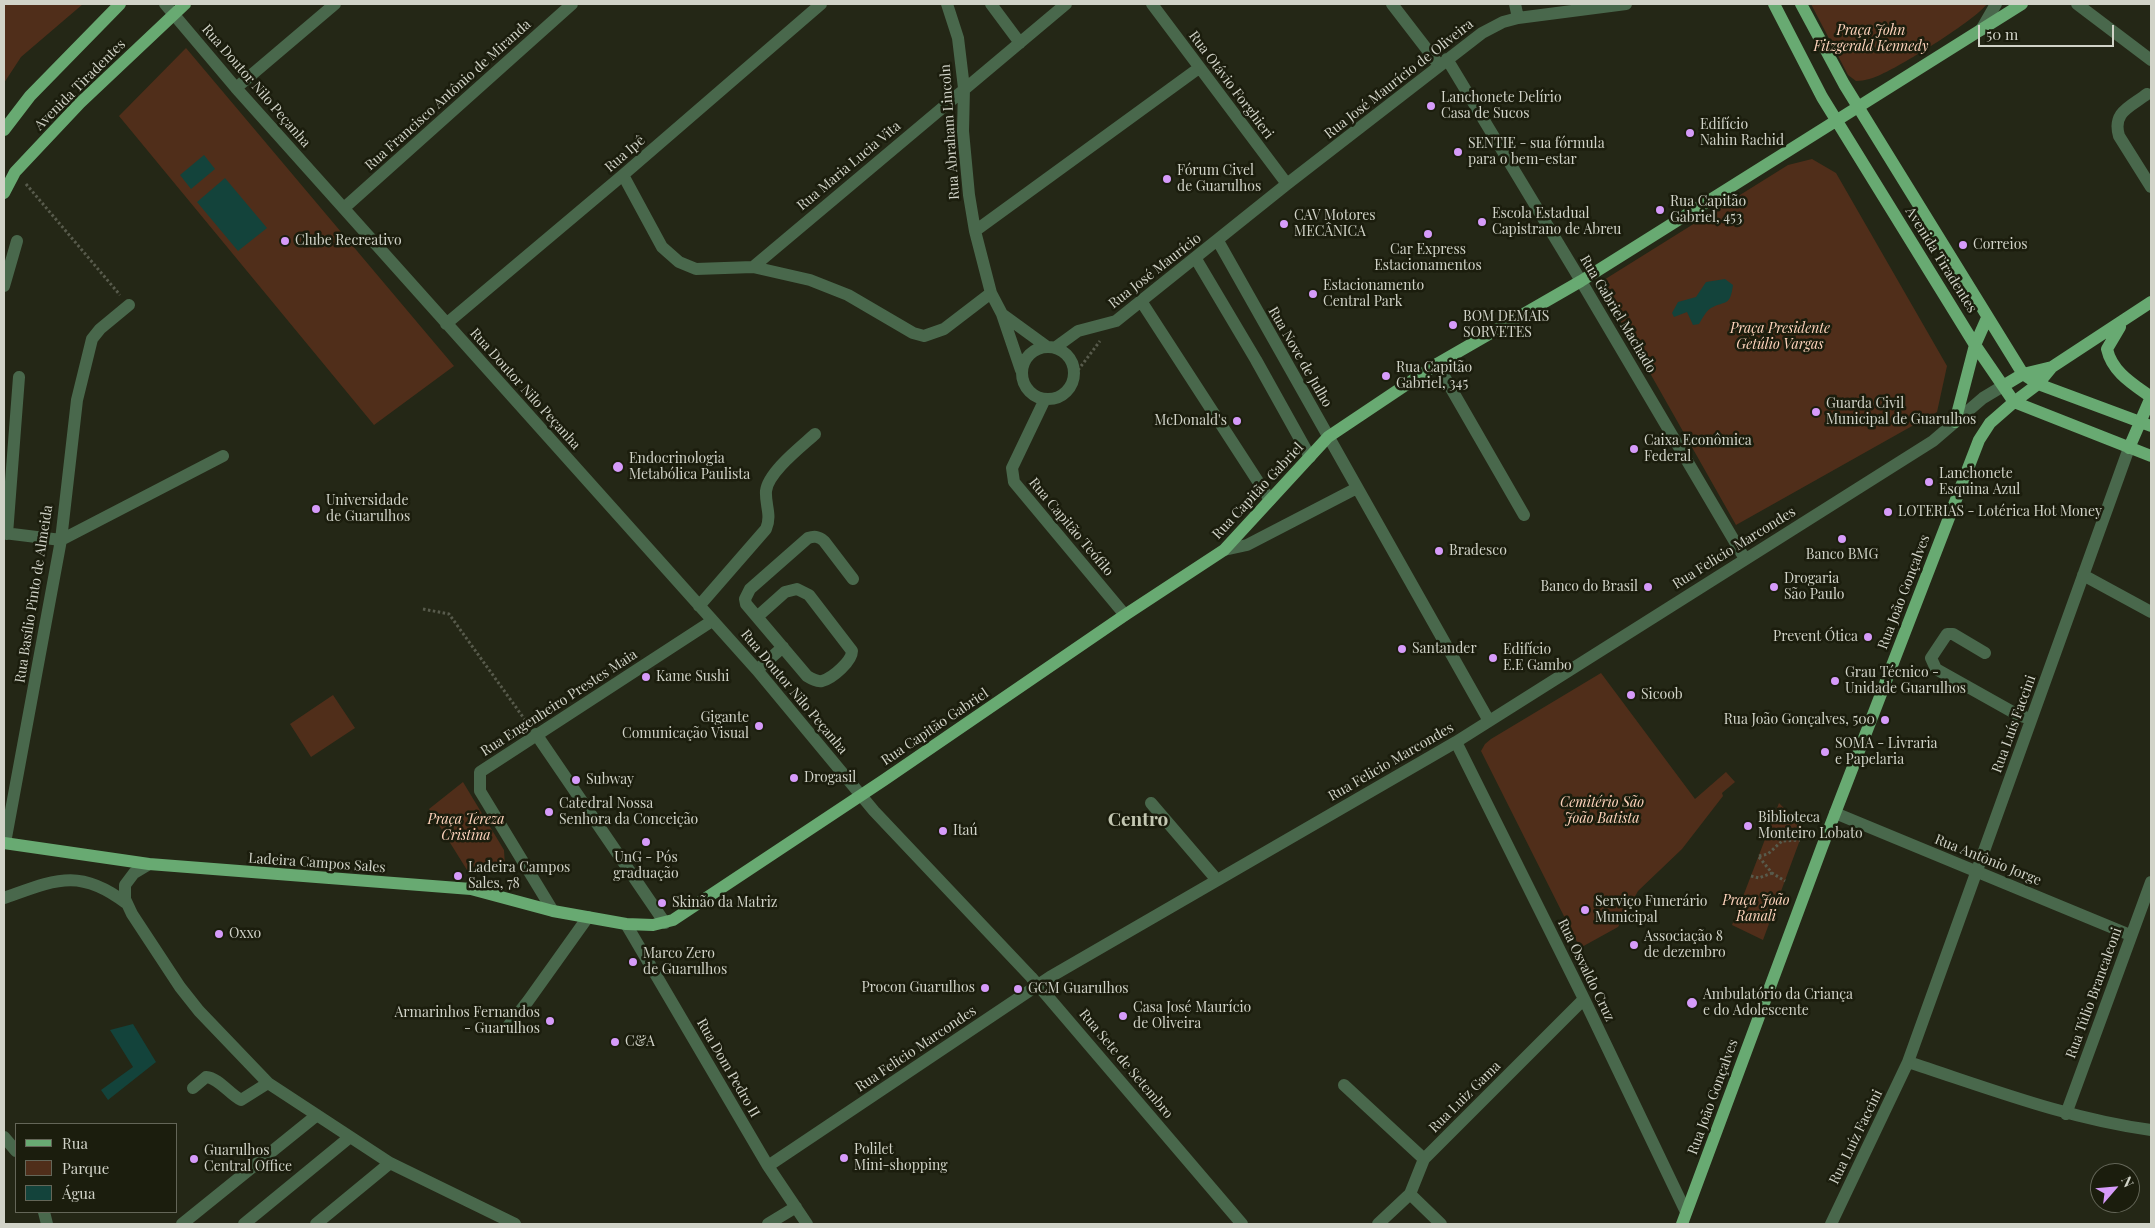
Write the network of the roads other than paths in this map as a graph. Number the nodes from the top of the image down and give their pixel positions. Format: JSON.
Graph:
{"nodes":[{"id":1,"x":120,"y":4,"type":"edge"},
{"id":2,"x":165,"y":4,"type":"edge"},
{"id":3,"x":185,"y":4,"type":"edge"},
{"id":4,"x":335,"y":4,"type":"edge"},
{"id":5,"x":572,"y":4,"type":"edge"},
{"id":6,"x":821,"y":4,"type":"edge"},
{"id":7,"x":946,"y":4,"type":"edge"},
{"id":8,"x":991,"y":4,"type":"edge"},
{"id":9,"x":1066,"y":4,"type":"edge"},
{"id":10,"x":1152,"y":4,"type":"edge"},
{"id":11,"x":1392,"y":4,"type":"edge"},
{"id":12,"x":1515,"y":4,"type":"edge"},
{"id":13,"x":1626,"y":4,"type":"edge"},
{"id":14,"x":1774,"y":4,"type":"edge"},
{"id":15,"x":1801,"y":4,"type":"edge"},
{"id":16,"x":1996,"y":4,"type":"edge"},
{"id":17,"x":2022,"y":4,"type":"edge"},
{"id":18,"x":2076,"y":4,"type":"edge"},
{"id":19,"x":1052,"y":8,"type":"edge"},
{"id":20,"x":174,"y":14,"type":"junction"},
{"id":21,"x":1518,"y":18,"type":"junction"},
{"id":22,"x":1981,"y":30,"type":"junction"},
{"id":23,"x":1020,"y":42,"type":"junction"},
{"id":24,"x":2151,"y":60,"type":"edge"},
{"id":25,"x":1443,"y":62,"type":"junction"},
{"id":26,"x":1199,"y":68,"type":"junction"},
{"id":27,"x":236,"y":88,"type":"junction"},
{"id":28,"x":964,"y":88,"type":"junction"},
{"id":29,"x":2147,"y":94,"type":"dead end"},
{"id":30,"x":1858,"y":106,"type":"junction"},
{"id":31,"x":1837,"y":119,"type":"junction"},
{"id":32,"x":4,"y":130,"type":"edge"},
{"id":33,"x":623,"y":176,"type":"junction"},
{"id":34,"x":1287,"y":184,"type":"junction"},
{"id":35,"x":2151,"y":188,"type":"edge"},
{"id":36,"x":4,"y":193,"type":"edge"},
{"id":37,"x":344,"y":208,"type":"junction"},
{"id":38,"x":975,"y":231,"type":"junction"},
{"id":39,"x":17,"y":240,"type":"dead end"},
{"id":40,"x":1218,"y":242,"type":"junction"},
{"id":41,"x":1196,"y":259,"type":"junction"},
{"id":42,"x":754,"y":267,"type":"junction"},
{"id":43,"x":1581,"y":281,"type":"junction"},
{"id":44,"x":4,"y":286,"type":"edge"},
{"id":45,"x":991,"y":293,"type":"junction"},
{"id":46,"x":1141,"y":302,"type":"junction"},
{"id":47,"x":2151,"y":302,"type":"edge"},
{"id":48,"x":129,"y":305,"type":"road end"},
{"id":49,"x":1002,"y":314,"type":"junction"},
{"id":50,"x":1987,"y":318,"type":"junction"},
{"id":51,"x":2123,"y":322,"type":"junction"},
{"id":52,"x":446,"y":324,"type":"junction"},
{"id":53,"x":1975,"y":345,"type":"junction"},
{"id":54,"x":1051,"y":346,"type":"junction"},
{"id":55,"x":1437,"y":364,"type":"junction"},
{"id":56,"x":2052,"y":367,"type":"junction"},
{"id":57,"x":1021,"y":370,"type":"junction"},
{"id":58,"x":2022,"y":374,"type":"junction"},
{"id":59,"x":19,"y":377,"type":"dead end"},
{"id":60,"x":2038,"y":384,"type":"junction"},
{"id":61,"x":2003,"y":386,"type":"junction"},
{"id":62,"x":2151,"y":397,"type":"edge"},
{"id":63,"x":1045,"y":399,"type":"junction"},
{"id":64,"x":2014,"y":402,"type":"junction"},
{"id":65,"x":1955,"y":422,"type":"junction"},
{"id":66,"x":2146,"y":424,"type":"edge"},
{"id":67,"x":815,"y":434,"type":"dead end"},
{"id":68,"x":1328,"y":437,"type":"junction"},
{"id":69,"x":2130,"y":448,"type":"junction"},
{"id":70,"x":223,"y":456,"type":"dead end"},
{"id":71,"x":2151,"y":456,"type":"edge"},
{"id":72,"x":1310,"y":457,"type":"junction"},
{"id":73,"x":1357,"y":488,"type":"junction"},
{"id":74,"x":1270,"y":500,"type":"junction"},
{"id":75,"x":1524,"y":514,"type":"dead end"},
{"id":76,"x":6,"y":533,"type":"edge"},
{"id":77,"x":61,"y":540,"type":"junction"},
{"id":78,"x":1224,"y":550,"type":"junction"},
{"id":79,"x":1745,"y":559,"type":"junction"},
{"id":80,"x":2083,"y":574,"type":"junction"},
{"id":81,"x":853,"y":579,"type":"dead end"},
{"id":82,"x":699,"y":606,"type":"junction"},
{"id":83,"x":2151,"y":612,"type":"edge"},
{"id":84,"x":1125,"y":615,"type":"junction"},
{"id":85,"x":758,"y":617,"type":"junction"},
{"id":86,"x":712,"y":621,"type":"junction"},
{"id":87,"x":784,"y":649,"type":"junction"},
{"id":88,"x":1985,"y":653,"type":"dead end"},
{"id":89,"x":758,"y":671,"type":"junction"},
{"id":90,"x":2032,"y":719,"type":"junction"},
{"id":91,"x":1489,"y":721,"type":"junction"},
{"id":92,"x":536,"y":734,"type":"junction"},
{"id":93,"x":1456,"y":742,"type":"junction"},
{"id":94,"x":860,"y":795,"type":"junction"},
{"id":95,"x":1151,"y":803,"type":"dead end"},
{"id":96,"x":1835,"y":813,"type":"junction"},
{"id":97,"x":4,"y":843,"type":"edge"},
{"id":98,"x":149,"y":864,"type":"junction"},
{"id":99,"x":1977,"y":872,"type":"junction"},
{"id":100,"x":1216,"y":880,"type":"junction"},
{"id":101,"x":2151,"y":882,"type":"edge"},
{"id":102,"x":4,"y":898,"type":"edge"},
{"id":103,"x":126,"y":903,"type":"junction"},
{"id":104,"x":553,"y":911,"type":"junction"},
{"id":105,"x":588,"y":917,"type":"junction"},
{"id":106,"x":664,"y":923,"type":"junction"},
{"id":107,"x":626,"y":924,"type":"junction"},
{"id":108,"x":2130,"y":935,"type":"junction"},
{"id":109,"x":1038,"y":986,"type":"junction"},
{"id":110,"x":1584,"y":999,"type":"junction"},
{"id":111,"x":509,"y":1025,"type":"dead end"},
{"id":112,"x":1908,"y":1062,"type":"junction"},
{"id":113,"x":268,"y":1083,"type":"junction"},
{"id":114,"x":1344,"y":1085,"type":"dead end"},
{"id":115,"x":193,"y":1088,"type":"dead end"},
{"id":116,"x":2066,"y":1114,"type":"junction"},
{"id":117,"x":317,"y":1115,"type":"junction"},
{"id":118,"x":2151,"y":1130,"type":"edge"},
{"id":119,"x":4,"y":1137,"type":"edge"},
{"id":120,"x":350,"y":1138,"type":"junction"},
{"id":121,"x":15,"y":1150,"type":"edge"},
{"id":122,"x":1424,"y":1159,"type":"junction"},
{"id":123,"x":390,"y":1163,"type":"junction"},
{"id":124,"x":768,"y":1166,"type":"junction"},
{"id":125,"x":1410,"y":1194,"type":"junction"},
{"id":126,"x":796,"y":1208,"type":"junction"},
{"id":127,"x":1684,"y":1218,"type":"edge"},
{"id":128,"x":182,"y":1224,"type":"edge"},
{"id":129,"x":244,"y":1224,"type":"edge"},
{"id":130,"x":316,"y":1224,"type":"edge"},
{"id":131,"x":515,"y":1224,"type":"edge"},
{"id":132,"x":768,"y":1224,"type":"edge"},
{"id":133,"x":807,"y":1224,"type":"edge"},
{"id":134,"x":1242,"y":1224,"type":"edge"},
{"id":135,"x":1378,"y":1224,"type":"edge"},
{"id":136,"x":1441,"y":1224,"type":"edge"},
{"id":137,"x":1831,"y":1224,"type":"edge"}],
"edges":[{"from":1,"to":32,"type":"main road","name":"Avenida Tiradentes"},
{"from":2,"to":20,"type":"street","name":"Rua Doutor Nilo Peçanha"},
{"from":3,"to":20,"type":"main road","name":"Avenida Tiradentes"},
{"from":4,"to":27,"type":"street"},
{"from":5,"to":37,"type":"street","name":"Rua Francisco Antônio de Miranda"},
{"from":6,"to":33,"type":"street","name":"Rua Ipê"},
{"from":7,"to":28,"type":"street","name":"Rua Abraham Lincoln"},
{"from":8,"to":23,"type":"street"},
{"from":9,"to":19,"type":"street","name":"Rua Maria Lucia Vita"},
{"from":10,"to":26,"type":"street","name":"Rua Otávio Forghieri"},
{"from":11,"to":25,"type":"street","name":"Rua Gabriel Machado"},
{"from":12,"to":21,"type":"street"},
{"from":13,"to":21,"type":"street","name":"Rua José Maurício de Oliveira"},
{"from":14,"to":31,"type":"main road","name":"Avenida Tiradentes"},
{"from":15,"to":30,"type":"main road","name":"Avenida Tiradentes"},
{"from":16,"to":22,"type":"street"},
{"from":17,"to":22,"type":"main road","name":"Rua Capitão Gabriel"},
{"from":18,"to":24,"type":"street"},
{"from":19,"to":23,"type":"street","name":"Rua Maria Lucia Vita"},
{"from":20,"to":27,"type":"street","name":"Rua Doutor Nilo Peçanha"},
{"from":20,"to":36,"type":"main road","name":"Avenida Tiradentes"},
{"from":21,"to":25,"type":"street","name":"Rua José Maurício de Oliveira"},
{"from":22,"to":30,"type":"main road","name":"Rua Capitão Gabriel"},
{"from":23,"to":28,"type":"street","name":"Rua Maria Lucia Vita"},
{"from":25,"to":34,"type":"street","name":"Rua José Maurício de Oliveira"},
{"from":25,"to":43,"type":"street","name":"Rua Gabriel Machado"},
{"from":26,"to":34,"type":"street","name":"Rua Otávio Forghieri"},
{"from":26,"to":38,"type":"street"},
{"from":27,"to":37,"type":"street","name":"Rua Doutor Nilo Peçanha"},
{"from":28,"to":38,"type":"street","name":"Rua Abraham Lincoln"},
{"from":28,"to":42,"type":"street","name":"Rua Maria Lucia Vita"},
{"from":29,"to":35,"type":"street"},
{"from":30,"to":31,"type":"main road","name":"Rua Capitão Gabriel"},
{"from":30,"to":50,"type":"main road","name":"Avenida Tiradentes"},
{"from":31,"to":43,"type":"main road","name":"Rua Capitão Gabriel"},
{"from":31,"to":53,"type":"main road","name":"Avenida Tiradentes"},
{"from":33,"to":42,"type":"street"},
{"from":33,"to":52,"type":"street","name":"Rua Ipê"},
{"from":34,"to":40,"type":"street","name":"Rua José Maurício de Oliveira"},
{"from":37,"to":52,"type":"street","name":"Rua Doutor Nilo Peçanha"},
{"from":38,"to":45,"type":"street","name":"Rua Abraham Lincoln"},
{"from":39,"to":44,"type":"street"},
{"from":40,"to":41,"type":"street","name":"Rua José Maurício"},
{"from":40,"to":68,"type":"street","name":"Rua Nove de Julho"},
{"from":41,"to":46,"type":"street","name":"Rua José Maurício"},
{"from":41,"to":72,"type":"street"},
{"from":42,"to":45,"type":"street"},
{"from":43,"to":55,"type":"main road","name":"Rua Capitão Gabriel"},
{"from":43,"to":79,"type":"street","name":"Rua Gabriel Machado"},
{"from":45,"to":49,"type":"street","name":"Rua Abraham Lincoln"},
{"from":46,"to":54,"type":"street","name":"Rua José Maurício"},
{"from":46,"to":74,"type":"street"},
{"from":47,"to":51,"type":"main road"},
{"from":48,"to":77,"type":"street","name":"Rua Basílio Pinto de Almeida"},
{"from":49,"to":54,"type":"street","name":"Rua Abraham Lincoln"},
{"from":49,"to":57,"type":"street","name":"Rua Abraham Lincoln"},
{"from":50,"to":53,"type":"main road"},
{"from":50,"to":58,"type":"main road","name":"Avenida Tiradentes"},
{"from":51,"to":56,"type":"main road"},
{"from":51,"to":62,"type":"main road"},
{"from":52,"to":82,"type":"street","name":"Rua Doutor Nilo Peçanha"},
{"from":53,"to":61,"type":"main road","name":"Avenida Tiradentes"},
{"from":53,"to":65,"type":"main road"},
{"from":54,"to":57,"type":"street"},
{"from":54,"to":63,"type":"street"},
{"from":55,"to":68,"type":"main road","name":"Rua Capitão Gabriel"},
{"from":55,"to":75,"type":"street"},
{"from":56,"to":58,"type":"main road","name":"Rua Felicio Marcondes"},
{"from":56,"to":60,"type":"main road","name":"Rua João Gonçalves"},
{"from":57,"to":63,"type":"street"},
{"from":58,"to":60,"type":"main road","name":"Avenida Tiradentes"},
{"from":58,"to":61,"type":"main road","name":"Rua Felicio Marcondes"},
{"from":59,"to":76,"type":"street"},
{"from":60,"to":64,"type":"main road","name":"Rua João Gonçalves"},
{"from":60,"to":66,"type":"main road","name":"Avenida Tiradentes"},
{"from":61,"to":64,"type":"main road","name":"Avenida Tiradentes"},
{"from":61,"to":65,"type":"street","name":"Rua Felicio Marcondes"},
{"from":62,"to":66,"type":"main road","name":"Rua Luís Faccini"},
{"from":63,"to":84,"type":"street","name":"Rua Capitão Teófilo"},
{"from":64,"to":69,"type":"main road"},
{"from":64,"to":96,"type":"main road","name":"Rua João Gonçalves"},
{"from":65,"to":79,"type":"street","name":"Rua Felicio Marcondes"},
{"from":66,"to":69,"type":"main road","name":"Rua Luís Faccini"},
{"from":67,"to":82,"type":"street"},
{"from":68,"to":72,"type":"main road","name":"Rua Capitão Gabriel"},
{"from":68,"to":73,"type":"street","name":"Rua Nove de Julho"},
{"from":69,"to":71,"type":"main road"},
{"from":69,"to":80,"type":"street","name":"Rua Luís Faccini"},
{"from":70,"to":77,"type":"street"},
{"from":72,"to":74,"type":"main road","name":"Rua Capitão Gabriel"},
{"from":73,"to":78,"type":"street"},
{"from":73,"to":91,"type":"street","name":"Rua Nove de Julho"},
{"from":74,"to":78,"type":"main road","name":"Rua Capitão Gabriel"},
{"from":76,"to":77,"type":"street"},
{"from":77,"to":97,"type":"street","name":"Rua Basílio Pinto de Almeida"},
{"from":78,"to":84,"type":"main road","name":"Rua Capitão Gabriel"},
{"from":79,"to":91,"type":"street","name":"Rua Felicio Marcondes"},
{"from":80,"to":83,"type":"street"},
{"from":80,"to":90,"type":"street","name":"Rua Luís Faccini"},
{"from":81,"to":85,"type":"street"},
{"from":82,"to":86,"type":"street","name":"Rua Doutor Nilo Peçanha"},
{"from":84,"to":94,"type":"main road","name":"Rua Capitão Gabriel"},
{"from":85,"to":87,"type":"street"},
{"from":85,"to":87,"type":"street"},
{"from":86,"to":89,"type":"street","name":"Rua Doutor Nilo Peçanha"},
{"from":86,"to":92,"type":"street","name":"Rua Engenheiro Prestes Maia"},
{"from":87,"to":89,"type":"street"},
{"from":88,"to":90,"type":"street"},
{"from":89,"to":94,"type":"street","name":"Rua Doutor Nilo Peçanha"},
{"from":90,"to":99,"type":"street","name":"Rua Luís Faccini"},
{"from":91,"to":93,"type":"street","name":"Rua Felicio Marcondes"},
{"from":92,"to":104,"type":"street","name":"Rua Engenheiro Prestes Maia"},
{"from":92,"to":106,"type":"street"},
{"from":93,"to":100,"type":"street","name":"Rua Felicio Marcondes"},
{"from":93,"to":110,"type":"street","name":"Rua Osvaldo Cruz"},
{"from":94,"to":106,"type":"main road","name":"Rua Capitão Gabriel"},
{"from":94,"to":109,"type":"street","name":"Rua Sete de Setembro"},
{"from":95,"to":100,"type":"street"},
{"from":96,"to":99,"type":"street","name":"Rua Antônio Jorge"},
{"from":96,"to":127,"type":"main road","name":"Rua João Gonçalves"},
{"from":97,"to":98,"type":"main road","name":"Ladeira Campos Sales"},
{"from":98,"to":103,"type":"street"},
{"from":98,"to":104,"type":"main road","name":"Ladeira Campos Sales"},
{"from":99,"to":108,"type":"street","name":"Rua Antônio Jorge"},
{"from":99,"to":112,"type":"street","name":"Rua Luís Faccini"},
{"from":100,"to":109,"type":"street","name":"Rua Felicio Marcondes"},
{"from":101,"to":108,"type":"street","name":"Rua Túlio Brancaleoni"},
{"from":102,"to":103,"type":"street"},
{"from":103,"to":113,"type":"street"},
{"from":104,"to":105,"type":"main road","name":"Ladeira Campos Sales"},
{"from":105,"to":107,"type":"main road","name":"Ladeira Campos Sales"},
{"from":105,"to":111,"type":"street"},
{"from":106,"to":107,"type":"main road","name":"Rua Capitão Gabriel"},
{"from":107,"to":124,"type":"street","name":"Rua Dom Pedro II"},
{"from":108,"to":116,"type":"street","name":"Rua Túlio Brancaleoni"},
{"from":109,"to":124,"type":"street","name":"Rua Felicio Marcondes"},
{"from":109,"to":134,"type":"street","name":"Rua Sete de Setembro"},
{"from":110,"to":122,"type":"street","name":"Rua Luiz Gama"},
{"from":110,"to":127,"type":"street","name":"Rua Osvaldo Cruz"},
{"from":112,"to":116,"type":"street"},
{"from":112,"to":137,"type":"street","name":"Rua Luíz Faccini"},
{"from":113,"to":115,"type":"street"},
{"from":113,"to":117,"type":"street"},
{"from":114,"to":122,"type":"street"},
{"from":116,"to":118,"type":"street"},
{"from":117,"to":120,"type":"street"},
{"from":117,"to":128,"type":"street"},
{"from":119,"to":121,"type":"street"},
{"from":120,"to":123,"type":"street"},
{"from":120,"to":129,"type":"street"},
{"from":122,"to":125,"type":"street","name":"Rua Luiz Gama"},
{"from":123,"to":130,"type":"street"},
{"from":123,"to":131,"type":"street"},
{"from":124,"to":126,"type":"street","name":"Rua Dom Pedro II"},
{"from":125,"to":135,"type":"street","name":"Rua Luiz Gama"},
{"from":125,"to":136,"type":"street"},
{"from":126,"to":132,"type":"street"},
{"from":126,"to":133,"type":"street","name":"Rua Dom Pedro II"}]}
